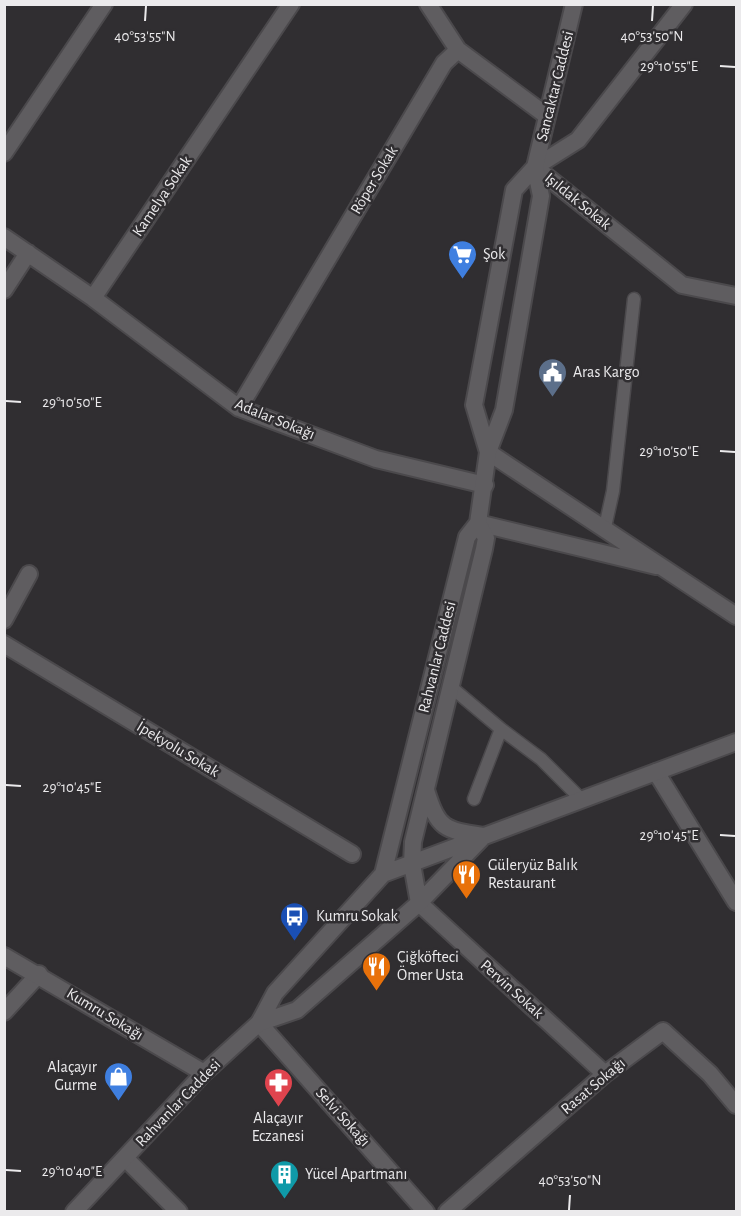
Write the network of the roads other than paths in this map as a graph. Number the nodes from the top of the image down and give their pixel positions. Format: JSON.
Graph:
{"nodes":[{"id":1,"x":104,"y":4,"type":"edge"},
{"id":2,"x":291,"y":4,"type":"edge"},
{"id":3,"x":428,"y":4,"type":"edge"},
{"id":4,"x":574,"y":4,"type":"edge"},
{"id":5,"x":684,"y":4,"type":"edge"},
{"id":6,"x":458,"y":50,"type":"junction"},
{"id":7,"x":546,"y":116,"type":"junction"},
{"id":8,"x":4,"y":153,"type":"edge"},
{"id":9,"x":535,"y":167,"type":"junction"},
{"id":10,"x":4,"y":237,"type":"edge"},
{"id":11,"x":28,"y":253,"type":"junction"},
{"id":12,"x":4,"y":290,"type":"edge"},
{"id":13,"x":736,"y":296,"type":"edge"},
{"id":14,"x":93,"y":298,"type":"junction"},
{"id":15,"x":634,"y":299,"type":"dead end"},
{"id":16,"x":239,"y":408,"type":"junction"},
{"id":17,"x":488,"y":452,"type":"junction"},
{"id":18,"x":485,"y":485,"type":"junction"},
{"id":19,"x":478,"y":523,"type":"junction"},
{"id":20,"x":605,"y":527,"type":"junction"},
{"id":21,"x":665,"y":568,"type":"junction"},
{"id":22,"x":29,"y":574,"type":"dead end"},
{"id":23,"x":736,"y":616,"type":"edge"},
{"id":24,"x":4,"y":620,"type":"edge"},
{"id":25,"x":4,"y":644,"type":"edge"},
{"id":26,"x":451,"y":687,"type":"junction"},
{"id":27,"x":501,"y":729,"type":"junction"},
{"id":28,"x":736,"y":742,"type":"edge"},
{"id":29,"x":656,"y":772,"type":"junction"},
{"id":30,"x":426,"y":790,"type":"junction"},
{"id":31,"x":474,"y":799,"type":"dead end"},
{"id":32,"x":582,"y":800,"type":"junction"},
{"id":33,"x":484,"y":836,"type":"junction"},
{"id":34,"x":352,"y":854,"type":"dead end"},
{"id":35,"x":412,"y":864,"type":"junction"},
{"id":36,"x":383,"y":874,"type":"junction"},
{"id":37,"x":736,"y":902,"type":"edge"},
{"id":38,"x":419,"y":903,"type":"junction"},
{"id":39,"x":4,"y":956,"type":"edge"},
{"id":40,"x":39,"y":974,"type":"junction"},
{"id":41,"x":4,"y":1012,"type":"edge"},
{"id":42,"x":259,"y":1023,"type":"junction"},
{"id":43,"x":204,"y":1073,"type":"junction"},
{"id":44,"x":605,"y":1074,"type":"junction"},
{"id":45,"x":736,"y":1105,"type":"edge"},
{"id":46,"x":126,"y":1158,"type":"junction"},
{"id":47,"x":74,"y":1212,"type":"edge"},
{"id":48,"x":179,"y":1212,"type":"edge"},
{"id":49,"x":426,"y":1212,"type":"edge"},
{"id":50,"x":447,"y":1212,"type":"edge"}],
"edges":[{"from":1,"to":8,"type":"street"},
{"from":2,"to":14,"type":"street","name":"Kamelya Sokak"},
{"from":3,"to":6,"type":"street"},
{"from":4,"to":7,"type":"street","name":"Sancaktar Caddesi"},
{"from":5,"to":9,"type":"street","name":"Işıldak Sokak"},
{"from":6,"to":7,"type":"street"},
{"from":6,"to":16,"type":"street","name":"Röper Sokak"},
{"from":7,"to":9,"type":"street","name":"Sancaktar Caddesi"},
{"from":9,"to":13,"type":"street","name":"Işıldak Sokak"},
{"from":9,"to":17,"type":"street"},
{"from":9,"to":17,"type":"street"},
{"from":10,"to":11,"type":"street"},
{"from":11,"to":12,"type":"street"},
{"from":11,"to":14,"type":"street"},
{"from":14,"to":16,"type":"street","name":"Adalar Sokağı"},
{"from":15,"to":20,"type":"lane"},
{"from":16,"to":18,"type":"street","name":"Adalar Sokağı"},
{"from":17,"to":18,"type":"street"},
{"from":17,"to":20,"type":"street"},
{"from":18,"to":19,"type":"street"},
{"from":19,"to":21,"type":"street"},
{"from":19,"to":26,"type":"street","name":"Rahvanlar Caddesi"},
{"from":19,"to":36,"type":"street","name":"Rahvanlar Caddesi"},
{"from":20,"to":21,"type":"street"},
{"from":21,"to":23,"type":"street"},
{"from":22,"to":24,"type":"street"},
{"from":25,"to":34,"type":"street","name":"İpekyolu Sokak"},
{"from":26,"to":27,"type":"lane"},
{"from":26,"to":30,"type":"street","name":"Rahvanlar Caddesi"},
{"from":27,"to":31,"type":"lane"},
{"from":27,"to":32,"type":"lane"},
{"from":28,"to":29,"type":"street"},
{"from":29,"to":32,"type":"street"},
{"from":29,"to":37,"type":"street"},
{"from":30,"to":33,"type":"street"},
{"from":30,"to":35,"type":"street","name":"Rahvanlar Caddesi"},
{"from":32,"to":33,"type":"street"},
{"from":33,"to":35,"type":"street"},
{"from":33,"to":38,"type":"street"},
{"from":35,"to":36,"type":"street"},
{"from":35,"to":38,"type":"street","name":"Rahvanlar Caddesi"},
{"from":36,"to":42,"type":"street","name":"Rahvanlar Caddesi"},
{"from":38,"to":42,"type":"street","name":"Rahvanlar Caddesi"},
{"from":38,"to":44,"type":"street","name":"Pervin Sokak"},
{"from":39,"to":40,"type":"street","name":"Kumru Sokağı"},
{"from":40,"to":41,"type":"street"},
{"from":40,"to":43,"type":"street","name":"Kumru Sokağı"},
{"from":42,"to":43,"type":"street","name":"Rahvanlar Caddesi"},
{"from":42,"to":49,"type":"street","name":"Selvi Sokağı"},
{"from":43,"to":46,"type":"street","name":"Rahvanlar Caddesi"},
{"from":44,"to":45,"type":"street","name":"Rasat Sokağı"},
{"from":44,"to":50,"type":"street","name":"Rasat Sokağı"},
{"from":46,"to":47,"type":"street","name":"Rahvanlar Caddesi"},
{"from":46,"to":48,"type":"street"}]}
